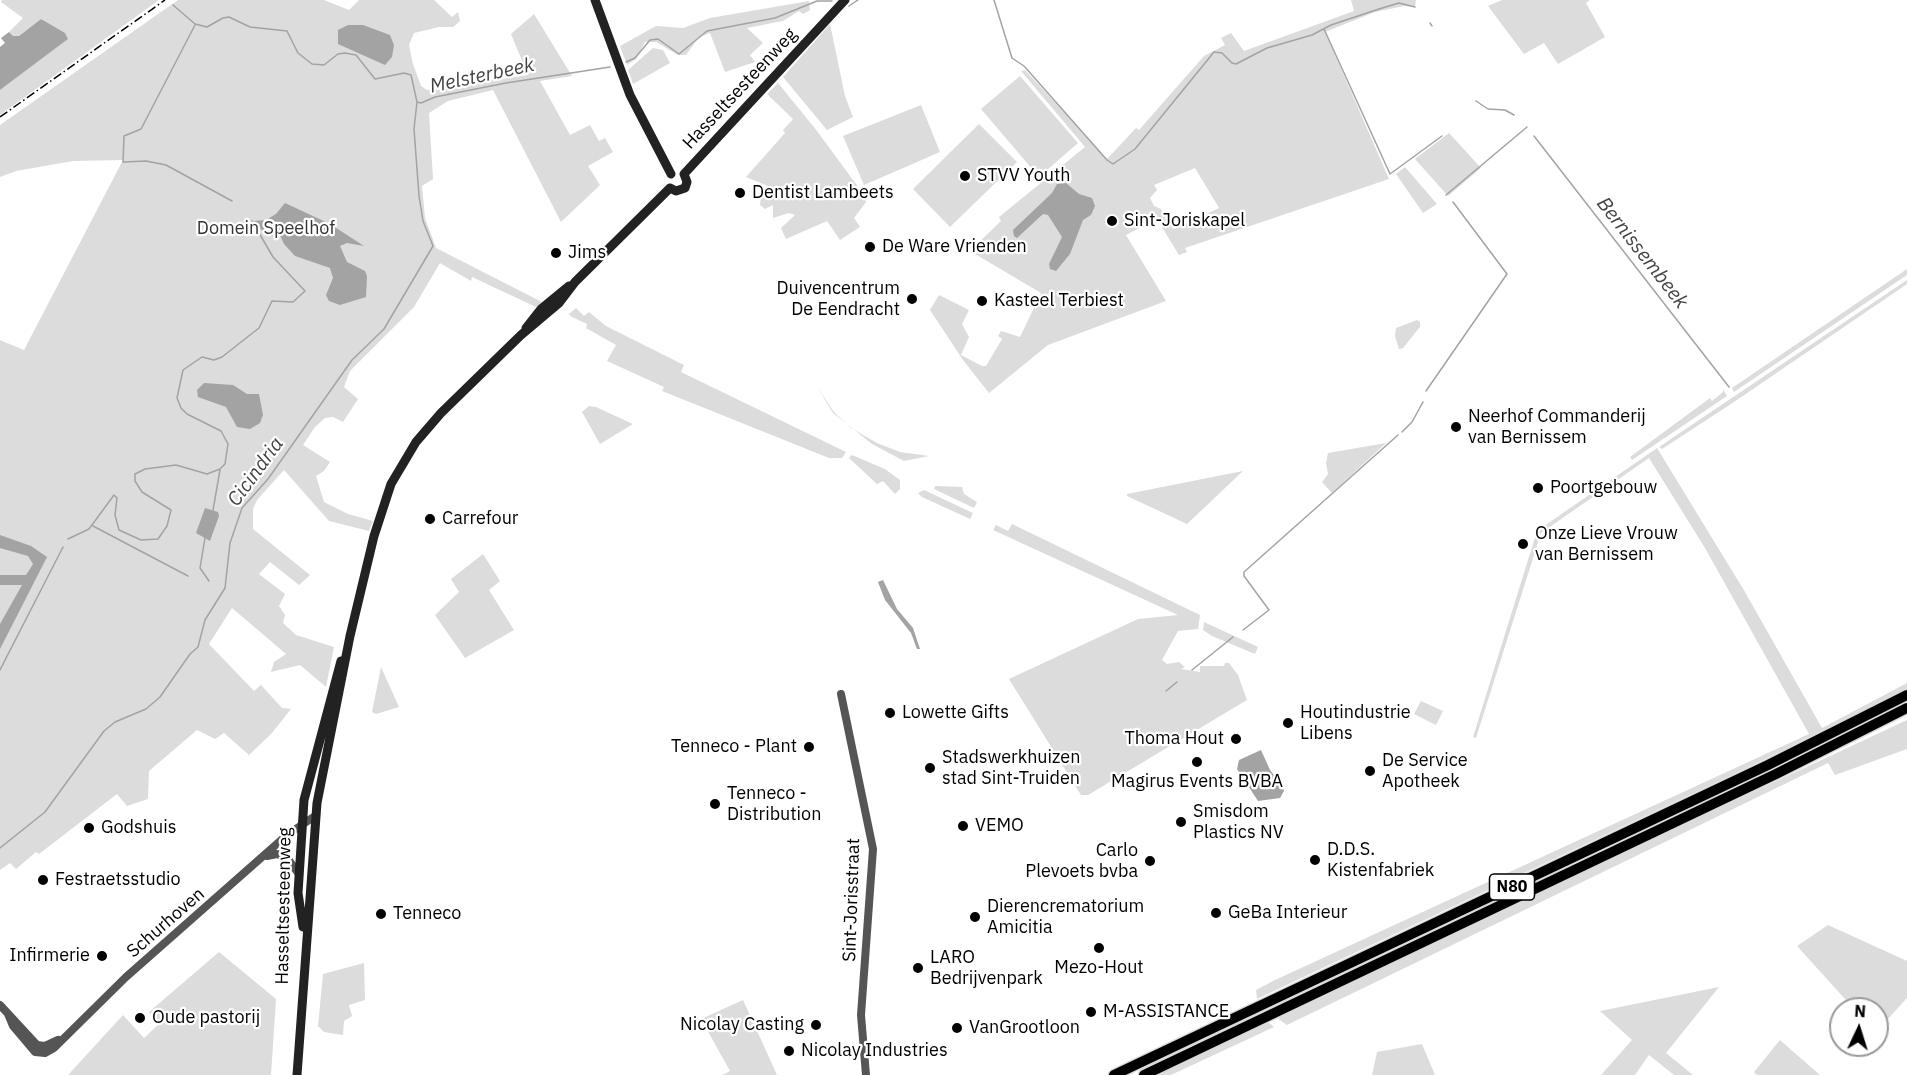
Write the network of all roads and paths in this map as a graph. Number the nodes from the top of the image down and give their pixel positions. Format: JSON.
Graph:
{"nodes":[{"id":1,"x":595,"y":0,"type":"edge"},
{"id":2,"x":844,"y":0,"type":"edge"},
{"id":3,"x":671,"y":174,"type":"junction"},
{"id":4,"x":684,"y":174,"type":"junction"},
{"id":5,"x":670,"y":188,"type":"junction"},
{"id":6,"x":350,"y":636,"type":"junction"},
{"id":7,"x":841,"y":694,"type":"dead end"},
{"id":8,"x":1907,"y":695,"type":"edge"},
{"id":9,"x":1907,"y":708,"type":"edge"},
{"id":10,"x":315,"y":816,"type":"junction"},
{"id":11,"x":302,"y":824,"type":"junction"},
{"id":12,"x":262,"y":857,"type":"junction"},
{"id":13,"x":299,"y":874,"type":"junction"},
{"id":14,"x":0,"y":1005,"type":"edge"},
{"id":15,"x":295,"y":1075,"type":"edge"},
{"id":16,"x":866,"y":1075,"type":"edge"},
{"id":17,"x":1114,"y":1075,"type":"edge"},
{"id":18,"x":1144,"y":1075,"type":"edge"}],
"edges":[{"from":1,"to":3,"type":"main road"},
{"from":2,"to":4,"type":"main road","name":"Hasseltsesteenweg"},
{"from":3,"to":4,"type":"main road"},
{"from":3,"to":5,"type":"main road"},
{"from":4,"to":5,"type":"main road"},
{"from":5,"to":6,"type":"main road","name":"Hasseltsesteenweg"},
{"from":6,"to":10,"type":"main road","name":"Hasseltsesteenweg"},
{"from":6,"to":11,"type":"main road","name":"Hasseltsesteenweg"},
{"from":7,"to":16,"type":"street","name":"Sint-Jorisstraat"},
{"from":8,"to":17,"type":"highway","number":"N80"},
{"from":9,"to":18,"type":"highway","number":"N80"},
{"from":10,"to":11,"type":"street","name":"Schurhoven"},
{"from":10,"to":15,"type":"main road","name":"Hasseltsesteenweg"},
{"from":11,"to":12,"type":"street","name":"Schurhoven"},
{"from":11,"to":13,"type":"main road","name":"Hasseltsesteenweg"},
{"from":12,"to":13,"type":"street"},
{"from":12,"to":14,"type":"street","name":"Schurhoven"},
{"from":13,"to":15,"type":"main road","name":"Hasseltsesteenweg"}]}
